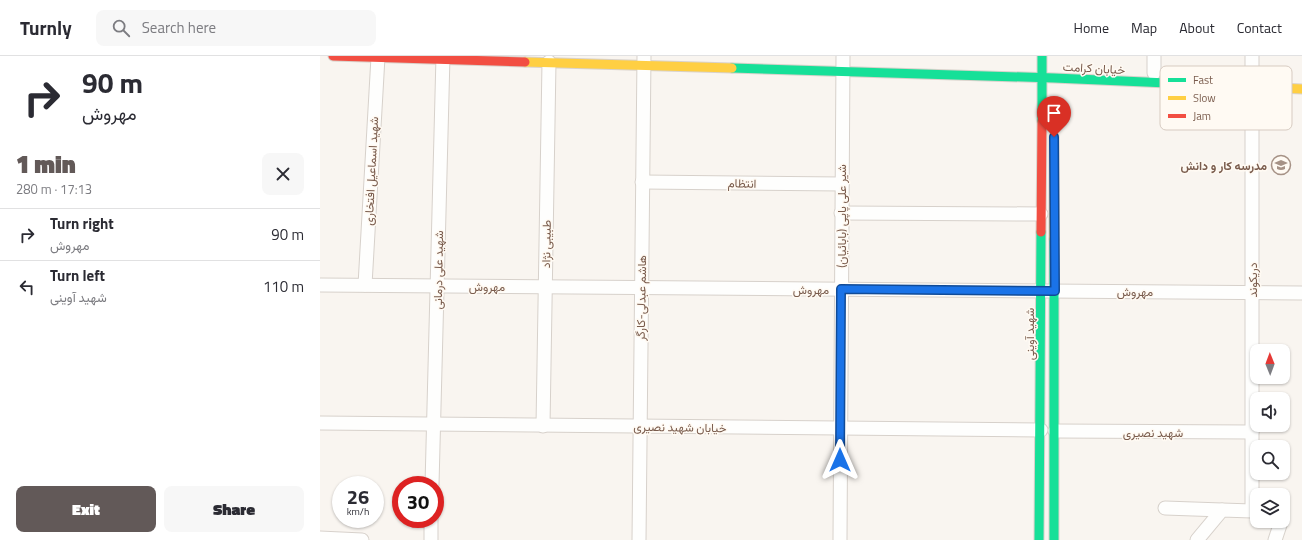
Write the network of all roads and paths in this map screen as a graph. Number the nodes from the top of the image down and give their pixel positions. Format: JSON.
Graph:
{"nodes":[{"id":1,"x":333,"y":56,"type":"edge"},
{"id":2,"x":1042,"y":56,"type":"edge"},
{"id":3,"x":1154,"y":56,"type":"edge"},
{"id":4,"x":1252,"y":56,"type":"edge"},
{"id":5,"x":378,"y":57,"type":"junction"},
{"id":6,"x":443,"y":57,"type":"edge"},
{"id":7,"x":644,"y":61,"type":"edge"},
{"id":8,"x":549,"y":62,"type":"junction"},
{"id":9,"x":843,"y":62,"type":"edge"},
{"id":10,"x":1253,"y":66,"type":"edge"},
{"id":11,"x":1038,"y":68,"type":"junction"},
{"id":12,"x":1154,"y":73,"type":"dead end"},
{"id":13,"x":1042,"y":78,"type":"junction"},
{"id":14,"x":1160,"y":81,"type":"edge"},
{"id":15,"x":1054,"y":82,"type":"junction"},
{"id":16,"x":1292,"y":87,"type":"edge"},
{"id":17,"x":1302,"y":89,"type":"edge"},
{"id":18,"x":1054,"y":125,"type":"dead end"},
{"id":19,"x":1254,"y":130,"type":"edge"},
{"id":20,"x":642,"y":182,"type":"junction"},
{"id":21,"x":842,"y":184,"type":"junction"},
{"id":22,"x":841,"y":213,"type":"junction"},
{"id":23,"x":1041,"y":214,"type":"junction"},
{"id":24,"x":320,"y":285,"type":"edge"},
{"id":25,"x":365,"y":285,"type":"junction"},
{"id":26,"x":437,"y":286,"type":"junction"},
{"id":27,"x":545,"y":287,"type":"junction"},
{"id":28,"x":641,"y":287,"type":"junction"},
{"id":29,"x":841,"y":289,"type":"junction"},
{"id":30,"x":1040,"y":291,"type":"junction"},
{"id":31,"x":1055,"y":291,"type":"junction"},
{"id":32,"x":1252,"y":292,"type":"junction"},
{"id":33,"x":1302,"y":293,"type":"edge"},
{"id":34,"x":1252,"y":392,"type":"edge"},
{"id":35,"x":320,"y":424,"type":"edge"},
{"id":36,"x":434,"y":425,"type":"junction"},
{"id":37,"x":543,"y":426,"type":"junction"},
{"id":38,"x":640,"y":427,"type":"junction"},
{"id":39,"x":840,"y":429,"type":"junction"},
{"id":40,"x":1041,"y":430,"type":"junction"},
{"id":41,"x":1055,"y":431,"type":"junction"},
{"id":42,"x":1250,"y":432,"type":"edge"},
{"id":43,"x":1252,"y":432,"type":"edge"},
{"id":44,"x":432,"y":476,"type":"edge"},
{"id":45,"x":1165,"y":508,"type":"dead end"},
{"id":46,"x":1222,"y":510,"type":"junction"},
{"id":47,"x":431,"y":528,"type":"edge"},
{"id":48,"x":1279,"y":528,"type":"edge"},
{"id":49,"x":320,"y":538,"type":"edge"},
{"id":50,"x":362,"y":540,"type":"edge"},
{"id":51,"x":431,"y":540,"type":"edge"},
{"id":52,"x":639,"y":540,"type":"edge"},
{"id":53,"x":840,"y":540,"type":"edge"},
{"id":54,"x":1039,"y":540,"type":"edge"},
{"id":55,"x":1054,"y":540,"type":"edge"},
{"id":56,"x":1197,"y":540,"type":"edge"},
{"id":57,"x":1275,"y":540,"type":"edge"}],
"edges":[{"from":1,"to":5,"type":"main road","name":"خیابان کرامت"},
{"from":2,"to":11,"type":"main road","name":"شهید آوینی"},
{"from":3,"to":12,"type":"street"},
{"from":4,"to":10,"type":"street","name":"دریکوند"},
{"from":5,"to":6,"type":"main road","name":"خیابان کرامت"},
{"from":5,"to":25,"type":"street","name":"شهید اسماعیل افتخاری"},
{"from":6,"to":8,"type":"main road","name":"خیابان کرامت"},
{"from":6,"to":26,"type":"street","name":"شهید علی درمانی"},
{"from":7,"to":8,"type":"main road","name":"خیابان کرامت"},
{"from":7,"to":9,"type":"main road","name":"خیابان کرامت"},
{"from":7,"to":20,"type":"street","name":"هاشم عبدلی-کارگر"},
{"from":8,"to":27,"type":"street","name":"طبیبی نژاد"},
{"from":9,"to":13,"type":"main road","name":"خیابان کرامت"},
{"from":9,"to":21,"type":"street","name":"شیر علی پاپی (بابائیان)"},
{"from":11,"to":13,"type":"main road","name":"شهید آوینی"},
{"from":11,"to":15,"type":"main road","name":"خیابان کرامت"},
{"from":13,"to":15,"type":"main road","name":"خیابان کرامت"},
{"from":13,"to":23,"type":"main road","name":"شهید آوینی"},
{"from":14,"to":15,"type":"main road","name":"خیابان کرامت"},
{"from":16,"to":17,"type":"main road","name":"خیابان کرامت"},
{"from":18,"to":31,"type":"main road"},
{"from":19,"to":32,"type":"street","name":"دریکوند"},
{"from":20,"to":21,"type":"street","name":"انتظام"},
{"from":20,"to":28,"type":"street","name":"هاشم عبدلی-کارگر"},
{"from":21,"to":22,"type":"street","name":"شیر علی پاپی (بابائیان)"},
{"from":22,"to":23,"type":"street"},
{"from":22,"to":29,"type":"street","name":"شیر علی پاپی (بابائیان)"},
{"from":23,"to":30,"type":"main road","name":"شهید آوینی"},
{"from":24,"to":25,"type":"street","name":"مهروش"},
{"from":25,"to":26,"type":"street","name":"مهروش"},
{"from":26,"to":27,"type":"street","name":"مهروش"},
{"from":26,"to":36,"type":"street","name":"شهید علی درمانی"},
{"from":27,"to":28,"type":"street","name":"مهروش"},
{"from":27,"to":37,"type":"street","name":"طبیبی نژاد"},
{"from":28,"to":29,"type":"street","name":"مهروش"},
{"from":28,"to":38,"type":"street","name":"هاشم عبدلی-کارگر"},
{"from":29,"to":30,"type":"street","name":"مهروش"},
{"from":29,"to":39,"type":"street","name":"شیر علی پاپی (بابائیان)"},
{"from":30,"to":31,"type":"street","name":"مهروش"},
{"from":30,"to":40,"type":"main road","name":"شهید آوینی"},
{"from":31,"to":32,"type":"street","name":"مهروش"},
{"from":31,"to":41,"type":"main road"},
{"from":32,"to":33,"type":"street","name":"مهروش"},
{"from":32,"to":34,"type":"street","name":"دریکوند"},
{"from":35,"to":36,"type":"street","name":"خیابان شهید نصیری"},
{"from":36,"to":37,"type":"street","name":"خیابان شهید نصیری"},
{"from":36,"to":44,"type":"street","name":"شهید علی درمانی"},
{"from":37,"to":38,"type":"street","name":"خیابان شهید نصیری"},
{"from":38,"to":39,"type":"street","name":"خیابان شهید نصیری"},
{"from":38,"to":52,"type":"street","name":"هاشم عبدلی-کارگر"},
{"from":39,"to":40,"type":"street","name":"خیابان شهید نصیری"},
{"from":39,"to":53,"type":"street","name":"شیر علی پاپی (بابائیان)"},
{"from":40,"to":54,"type":"main road","name":"شهید آوینی"},
{"from":41,"to":42,"type":"street","name":"شهید نصیری"},
{"from":41,"to":55,"type":"main road"},
{"from":43,"to":46,"type":"street","name":"دریکوند"},
{"from":45,"to":46,"type":"street"},
{"from":46,"to":56,"type":"street"},
{"from":47,"to":51,"type":"street"},
{"from":48,"to":57,"type":"street"},
{"from":49,"to":50,"type":"street"}]}
